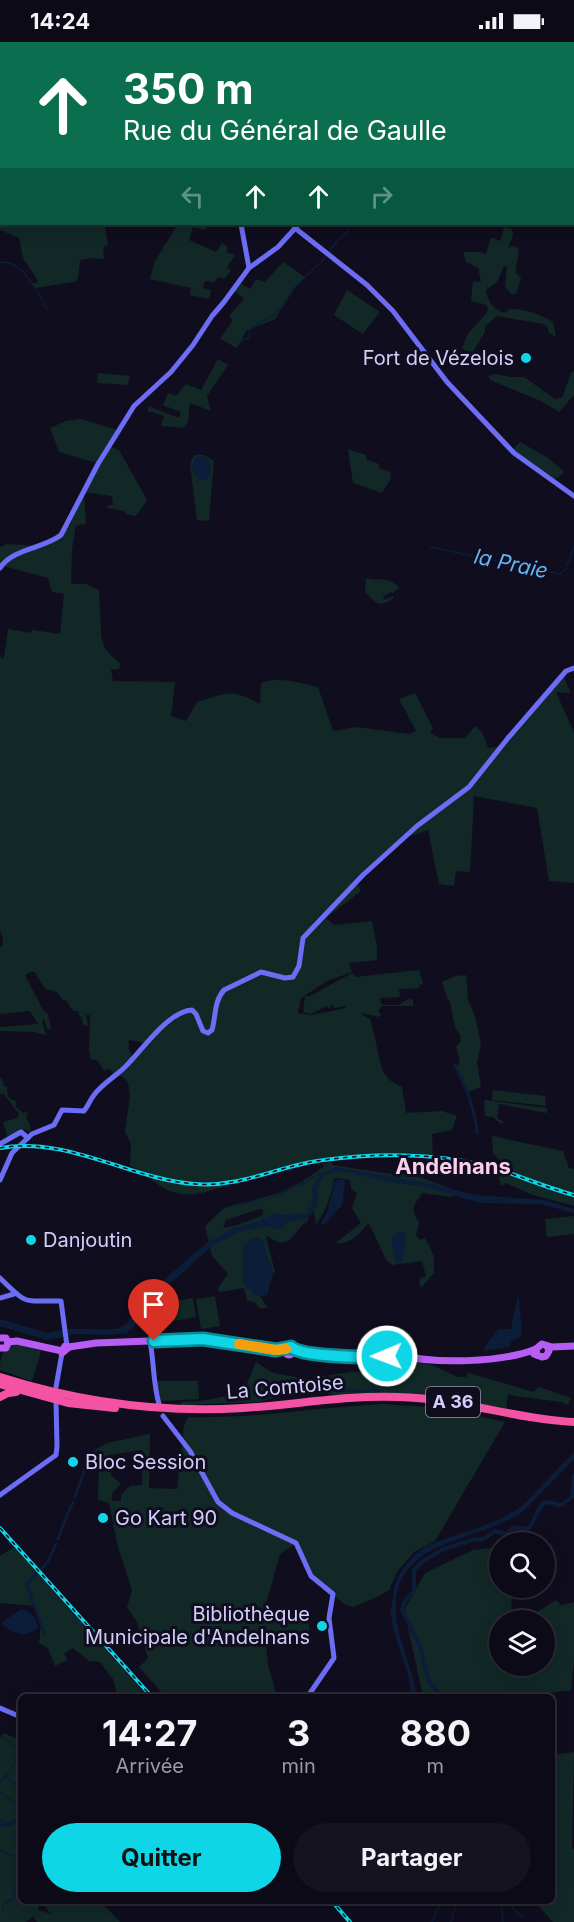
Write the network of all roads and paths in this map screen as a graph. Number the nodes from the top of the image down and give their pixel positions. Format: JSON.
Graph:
{"nodes":[{"id":1,"x":241,"y":225,"type":"edge"},
{"id":2,"x":297,"y":226,"type":"edge"},
{"id":3,"x":247,"y":255,"type":"junction"},
{"id":4,"x":258,"y":261,"type":"junction"},
{"id":5,"x":249,"y":268,"type":"junction"},
{"id":6,"x":574,"y":496,"type":"edge"},
{"id":7,"x":0,"y":568,"type":"edge"},
{"id":8,"x":574,"y":668,"type":"edge"},
{"id":9,"x":28,"y":1138,"type":"junction"},
{"id":10,"x":0,"y":1144,"type":"edge"},
{"id":11,"x":0,"y":1180,"type":"edge"},
{"id":12,"x":0,"y":1278,"type":"edge"},
{"id":13,"x":14,"y":1294,"type":"junction"},
{"id":14,"x":0,"y":1298,"type":"edge"},
{"id":15,"x":150,"y":1341,"type":"junction"},
{"id":16,"x":2,"y":1343,"type":"edge"},
{"id":17,"x":574,"y":1347,"type":"edge"},
{"id":18,"x":65,"y":1349,"type":"junction"},
{"id":19,"x":548,"y":1350,"type":"junction"},
{"id":20,"x":537,"y":1352,"type":"junction"},
{"id":21,"x":0,"y":1379,"type":"edge"},
{"id":22,"x":56,"y":1387,"type":"dead end"},
{"id":23,"x":37,"y":1395,"type":"junction"},
{"id":24,"x":0,"y":1397,"type":"edge"},
{"id":25,"x":56,"y":1402,"type":"dead end"},
{"id":26,"x":159,"y":1404,"type":"dead end"},
{"id":27,"x":134,"y":1410,"type":"junction"},
{"id":28,"x":163,"y":1416,"type":"dead end"},
{"id":29,"x":574,"y":1424,"type":"edge"},
{"id":30,"x":1,"y":1495,"type":"edge"},
{"id":31,"x":309,"y":1694,"type":"edge"},
{"id":32,"x":0,"y":1708,"type":"edge"},
{"id":33,"x":18,"y":1716,"type":"edge"}],
"edges":[{"from":1,"to":3,"type":"street"},
{"from":2,"to":4,"type":"street"},
{"from":2,"to":6,"type":"street"},
{"from":3,"to":4,"type":"street"},
{"from":3,"to":5,"type":"street"},
{"from":4,"to":5,"type":"street"},
{"from":5,"to":7,"type":"street"},
{"from":8,"to":9,"type":"street"},
{"from":9,"to":10,"type":"street"},
{"from":9,"to":11,"type":"street"},
{"from":12,"to":13,"type":"street"},
{"from":13,"to":14,"type":"street"},
{"from":13,"to":18,"type":"street"},
{"from":15,"to":18,"type":"main road"},
{"from":15,"to":20,"type":"main road"},
{"from":15,"to":26,"type":"street"},
{"from":16,"to":18,"type":"main road"},
{"from":17,"to":19,"type":"main road"},
{"from":18,"to":22,"type":"street"},
{"from":19,"to":20,"type":"main road"},
{"from":19,"to":20,"type":"main road"},
{"from":21,"to":23,"type":"highway"},
{"from":21,"to":27,"type":"highway","name":"La Comtoise","number":"A 36"},
{"from":21,"to":29,"type":"highway","name":"La Comtoise","number":"A 36"},
{"from":23,"to":24,"type":"highway"},
{"from":23,"to":27,"type":"highway"},
{"from":25,"to":30,"type":"street"},
{"from":27,"to":29,"type":"highway","name":"La Comtoise","number":"A 36"},
{"from":28,"to":31,"type":"street"},
{"from":32,"to":33,"type":"street"}]}
